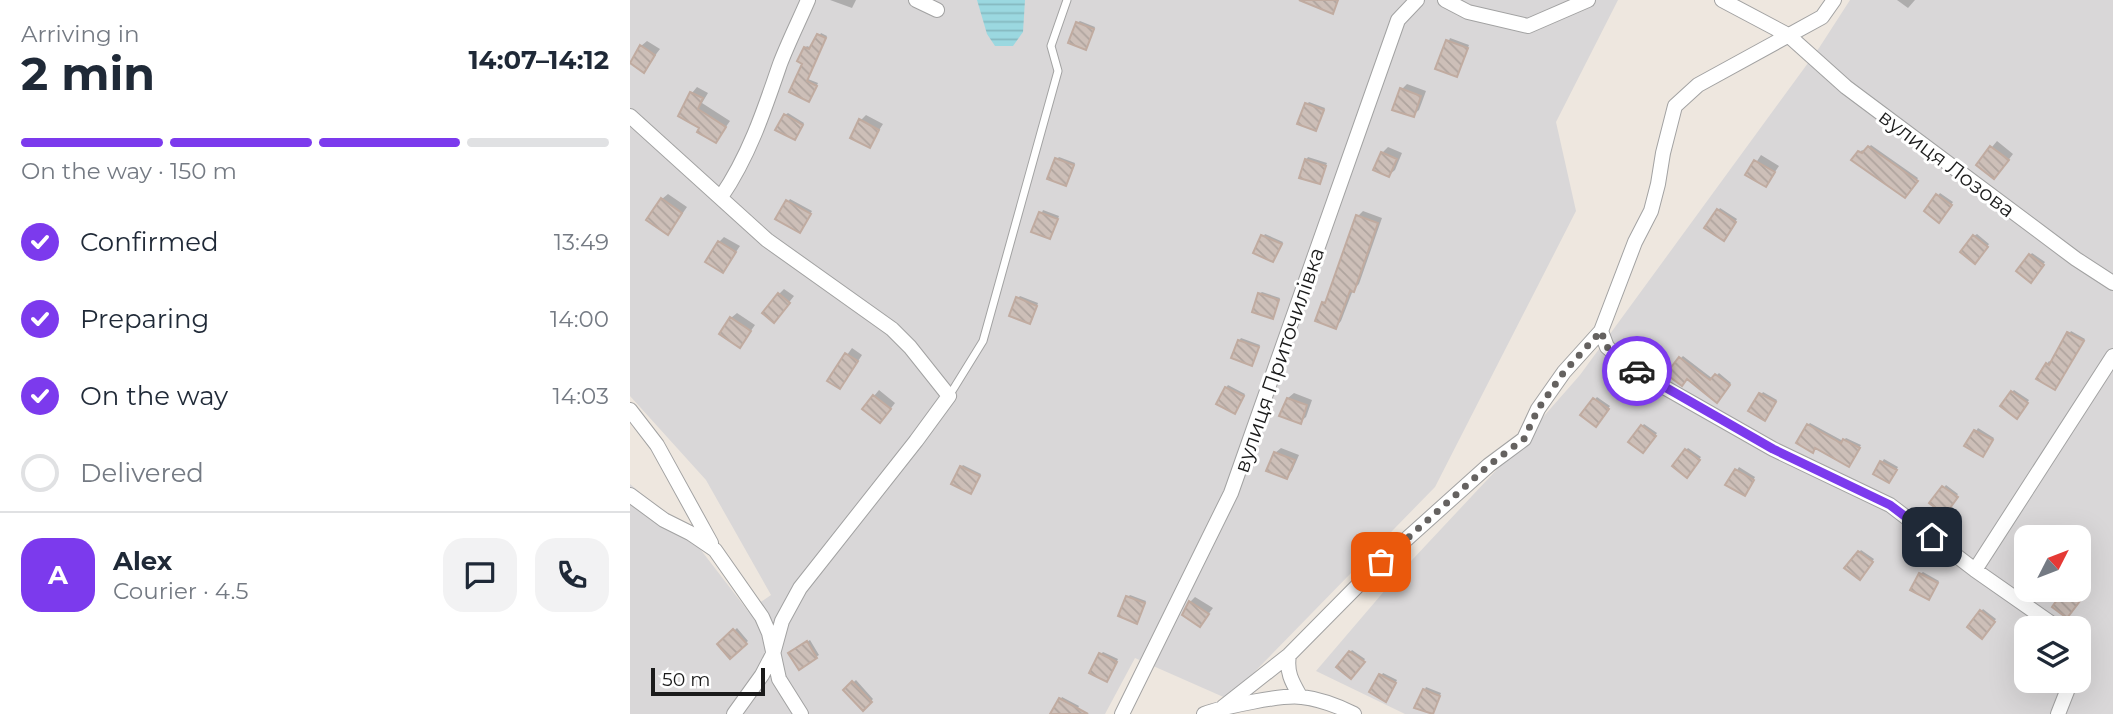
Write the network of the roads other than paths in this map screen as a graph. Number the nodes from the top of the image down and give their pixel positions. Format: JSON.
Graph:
{"nodes":[{"id":1,"x":808,"y":0,"type":"edge"},
{"id":2,"x":916,"y":0,"type":"edge"},
{"id":3,"x":1067,"y":0,"type":"edge"},
{"id":4,"x":1418,"y":0,"type":"edge"},
{"id":5,"x":1446,"y":0,"type":"edge"},
{"id":6,"x":1588,"y":0,"type":"edge"},
{"id":7,"x":1722,"y":0,"type":"edge"},
{"id":8,"x":1834,"y":0,"type":"edge"},
{"id":9,"x":937,"y":10,"type":"dead end"},
{"id":10,"x":1788,"y":35,"type":"junction"},
{"id":11,"x":630,"y":116,"type":"edge"},
{"id":12,"x":722,"y":197,"type":"junction"},
{"id":13,"x":2113,"y":283,"type":"edge"},
{"id":14,"x":1601,"y":331,"type":"junction"},
{"id":15,"x":2113,"y":356,"type":"edge"},
{"id":16,"x":948,"y":396,"type":"junction"},
{"id":17,"x":630,"y":410,"type":"edge"},
{"id":18,"x":630,"y":495,"type":"edge"},
{"id":19,"x":715,"y":550,"type":"junction"},
{"id":20,"x":1975,"y":570,"type":"junction"},
{"id":21,"x":2041,"y":616,"type":"edge"},
{"id":22,"x":773,"y":654,"type":"junction"},
{"id":23,"x":1289,"y":654,"type":"junction"},
{"id":24,"x":2066,"y":693,"type":"edge"},
{"id":25,"x":1300,"y":696,"type":"junction"},
{"id":26,"x":1223,"y":707,"type":"junction"},
{"id":27,"x":734,"y":714,"type":"edge"},
{"id":28,"x":801,"y":714,"type":"edge"},
{"id":29,"x":1122,"y":714,"type":"edge"},
{"id":30,"x":1204,"y":714,"type":"edge"},
{"id":31,"x":1354,"y":714,"type":"edge"},
{"id":32,"x":2058,"y":714,"type":"edge"}],
"edges":[{"from":1,"to":12,"type":"street"},
{"from":2,"to":9,"type":"street"},
{"from":3,"to":16,"type":"lane"},
{"from":4,"to":29,"type":"street","name":"вулиця Приточилівка"},
{"from":5,"to":6,"type":"street"},
{"from":7,"to":10,"type":"street","name":"вулиця Лозова"},
{"from":8,"to":10,"type":"street"},
{"from":10,"to":13,"type":"street","name":"вулиця Лозова"},
{"from":10,"to":14,"type":"street"},
{"from":11,"to":12,"type":"street"},
{"from":12,"to":16,"type":"street"},
{"from":14,"to":20,"type":"street"},
{"from":14,"to":23,"type":"street"},
{"from":15,"to":20,"type":"street"},
{"from":16,"to":22,"type":"street"},
{"from":17,"to":19,"type":"street"},
{"from":18,"to":19,"type":"street"},
{"from":19,"to":22,"type":"street"},
{"from":20,"to":21,"type":"street"},
{"from":22,"to":27,"type":"street"},
{"from":22,"to":28,"type":"street"},
{"from":23,"to":25,"type":"street"},
{"from":23,"to":26,"type":"street"},
{"from":24,"to":32,"type":"street"},
{"from":25,"to":26,"type":"street"},
{"from":25,"to":31,"type":"street"},
{"from":26,"to":30,"type":"street"}]}
